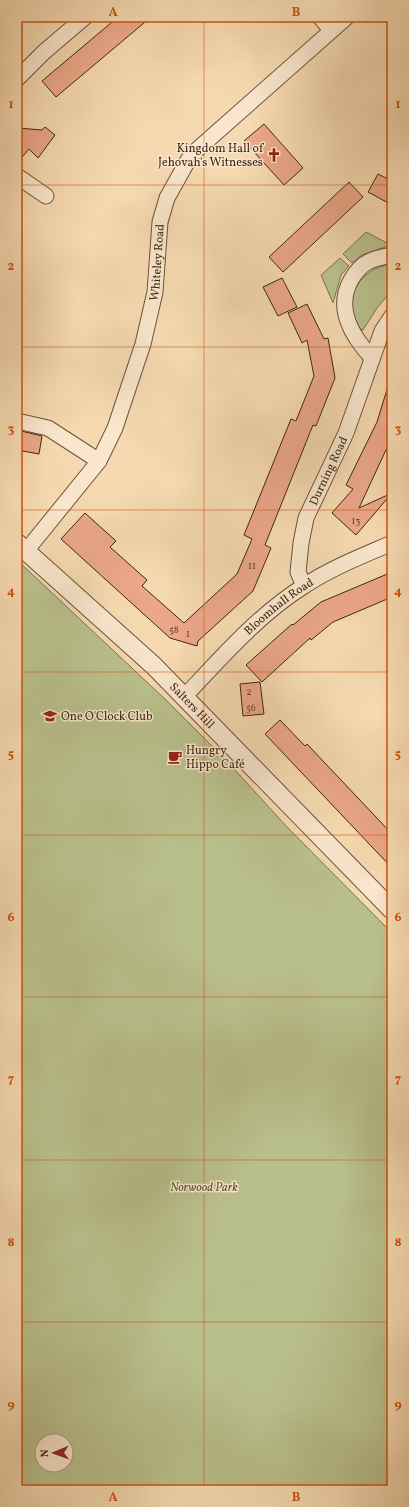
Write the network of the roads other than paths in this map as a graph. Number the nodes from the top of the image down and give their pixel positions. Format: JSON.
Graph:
{"nodes":[{"id":1,"x":85,"y":17,"type":"edge"},
{"id":2,"x":320,"y":17,"type":"edge"},
{"id":3,"x":347,"y":17,"type":"edge"},
{"id":4,"x":331,"y":30,"type":"junction"},
{"id":5,"x":17,"y":79,"type":"edge"},
{"id":6,"x":17,"y":176,"type":"edge"},
{"id":7,"x":46,"y":196,"type":"dead end"},
{"id":8,"x":392,"y":255,"type":"edge"},
{"id":9,"x":392,"y":316,"type":"edge"},
{"id":10,"x":372,"y":358,"type":"junction"},
{"id":11,"x":17,"y":421,"type":"edge"},
{"id":12,"x":99,"y":461,"type":"junction"},
{"id":13,"x":392,"y":543,"type":"edge"},
{"id":14,"x":22,"y":547,"type":"edge"},
{"id":15,"x":304,"y":586,"type":"junction"},
{"id":16,"x":185,"y":696,"type":"junction"},
{"id":17,"x":392,"y":910,"type":"edge"}],
"edges":[{"from":1,"to":5,"type":"street"},
{"from":2,"to":4,"type":"street"},
{"from":3,"to":4,"type":"street","name":"Whiteley Road"},
{"from":4,"to":12,"type":"street","name":"Whiteley Road"},
{"from":6,"to":7,"type":"street"},
{"from":8,"to":10,"type":"street"},
{"from":9,"to":10,"type":"street","name":"Durning Road"},
{"from":10,"to":15,"type":"street","name":"Durning Road"},
{"from":11,"to":12,"type":"street"},
{"from":12,"to":14,"type":"street","name":"Whiteley Road"},
{"from":13,"to":15,"type":"street","name":"Bloomhall Road"},
{"from":14,"to":16,"type":"street","name":"Salters Hill"},
{"from":15,"to":16,"type":"street","name":"Bloomhall Road"},
{"from":16,"to":17,"type":"street","name":"Salters Hill"}]}
